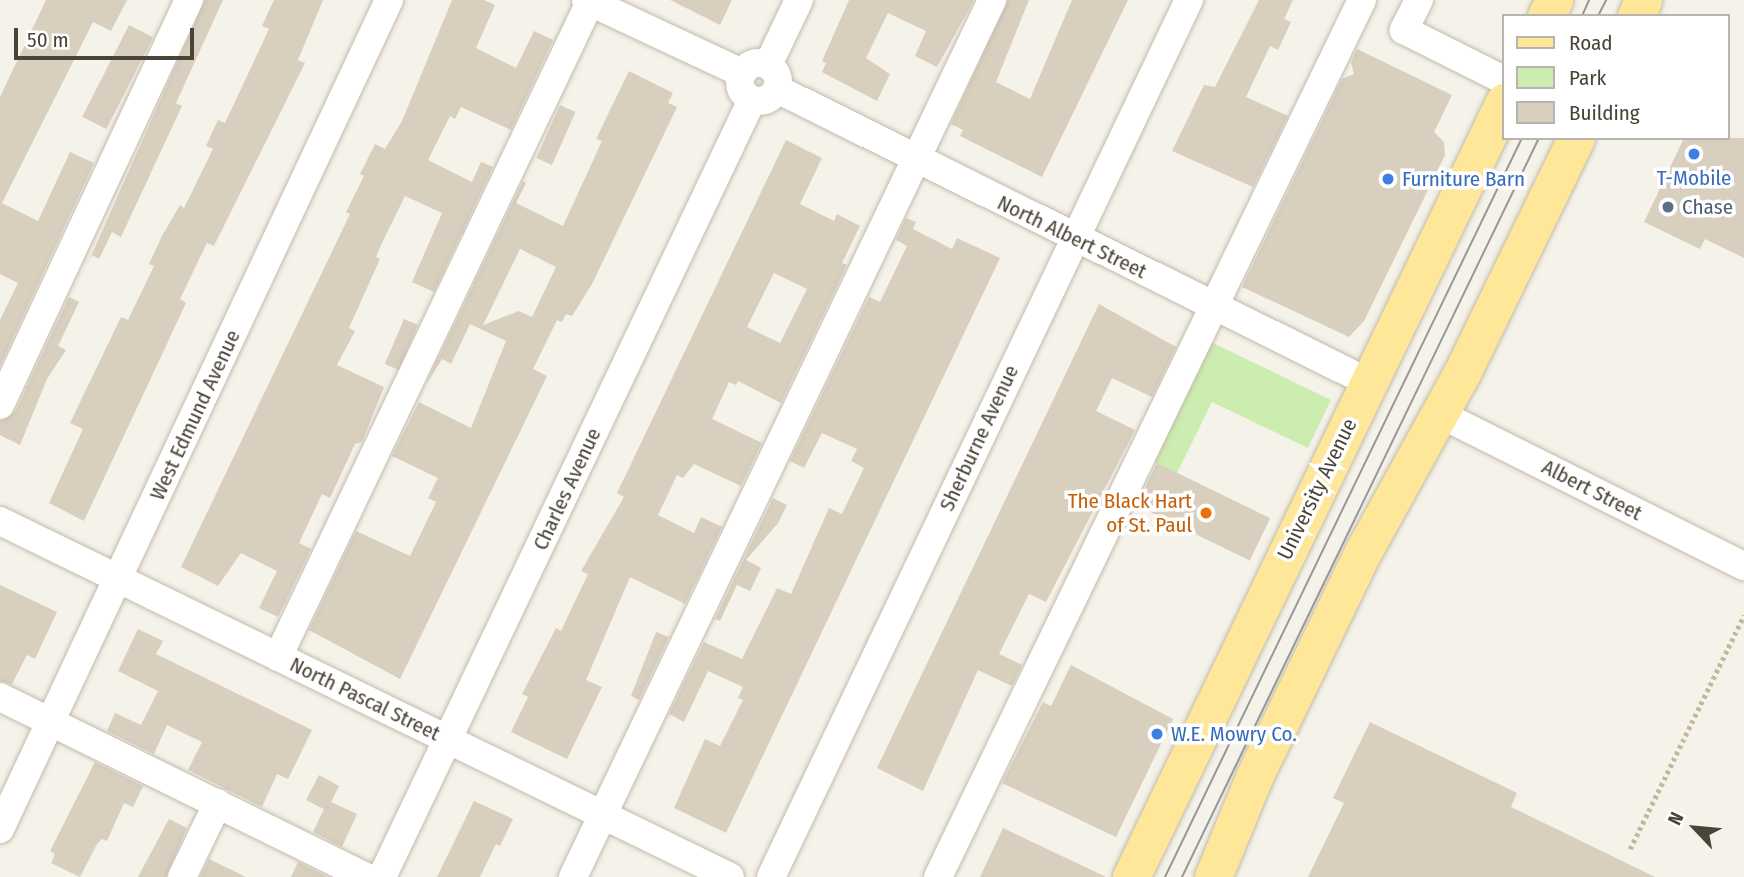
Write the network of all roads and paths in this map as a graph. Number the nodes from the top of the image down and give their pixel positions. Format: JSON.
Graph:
{"nodes":[{"id":1,"x":189,"y":0,"type":"edge"},
{"id":2,"x":390,"y":0,"type":"edge"},
{"id":3,"x":799,"y":0,"type":"edge"},
{"id":4,"x":992,"y":0,"type":"edge"},
{"id":5,"x":1189,"y":0,"type":"edge"},
{"id":6,"x":1362,"y":0,"type":"edge"},
{"id":7,"x":1419,"y":0,"type":"edge"},
{"id":8,"x":589,"y":1,"type":"edge"},
{"id":9,"x":1502,"y":78,"type":"edge"},
{"id":10,"x":760,"y":82,"type":"junction"},
{"id":11,"x":1502,"y":106,"type":"edge"},
{"id":12,"x":1575,"y":140,"type":"edge"},
{"id":13,"x":916,"y":160,"type":"junction"},
{"id":14,"x":1073,"y":239,"type":"junction"},
{"id":15,"x":1214,"y":306,"type":"junction"},
{"id":16,"x":1368,"y":383,"type":"junction"},
{"id":17,"x":0,"y":405,"type":"edge"},
{"id":18,"x":1440,"y":414,"type":"junction"},
{"id":19,"x":0,"y":521,"type":"edge"},
{"id":20,"x":1744,"y":566,"type":"edge"},
{"id":21,"x":118,"y":580,"type":"junction"},
{"id":22,"x":1744,"y":615,"type":"edge"},
{"id":23,"x":278,"y":657,"type":"junction"},
{"id":24,"x":0,"y":697,"type":"edge"},
{"id":25,"x":52,"y":722,"type":"junction"},
{"id":26,"x":447,"y":739,"type":"junction"},
{"id":27,"x":218,"y":803,"type":"junction"},
{"id":28,"x":602,"y":815,"type":"junction"},
{"id":29,"x":0,"y":829,"type":"edge"},
{"id":30,"x":1630,"y":849,"type":"dead end"},
{"id":31,"x":182,"y":877,"type":"edge"},
{"id":32,"x":366,"y":877,"type":"edge"},
{"id":33,"x":382,"y":877,"type":"edge"},
{"id":34,"x":573,"y":877,"type":"edge"},
{"id":35,"x":730,"y":877,"type":"edge"},
{"id":36,"x":771,"y":877,"type":"edge"},
{"id":37,"x":939,"y":877,"type":"edge"},
{"id":38,"x":1131,"y":877,"type":"edge"},
{"id":39,"x":1213,"y":877,"type":"edge"}],
"edges":[{"from":1,"to":17,"type":"street"},
{"from":2,"to":21,"type":"street","name":"West Edmund Avenue"},
{"from":3,"to":10,"type":"street","name":"Charles Avenue"},
{"from":4,"to":13,"type":"street"},
{"from":5,"to":14,"type":"street","name":"Sherburne Avenue"},
{"from":6,"to":15,"type":"street"},
{"from":7,"to":9,"type":"street"},
{"from":8,"to":10,"type":"street","name":"North Albert Street"},
{"from":8,"to":23,"type":"street"},
{"from":10,"to":13,"type":"street","name":"North Albert Street"},
{"from":10,"to":26,"type":"street","name":"Charles Avenue"},
{"from":11,"to":16,"type":"main road","name":"University Avenue"},
{"from":12,"to":18,"type":"main road"},
{"from":13,"to":14,"type":"street","name":"North Albert Street"},
{"from":13,"to":28,"type":"street"},
{"from":14,"to":15,"type":"street","name":"North Albert Street"},
{"from":14,"to":36,"type":"street","name":"Sherburne Avenue"},
{"from":15,"to":16,"type":"street","name":"North Albert Street"},
{"from":15,"to":37,"type":"street"},
{"from":16,"to":38,"type":"main road","name":"University Avenue"},
{"from":18,"to":20,"type":"street","name":"Albert Street"},
{"from":18,"to":39,"type":"main road"},
{"from":19,"to":21,"type":"street","name":"North Pascal Street"},
{"from":21,"to":23,"type":"street","name":"North Pascal Street"},
{"from":21,"to":25,"type":"street","name":"West Edmund Avenue"},
{"from":22,"to":30,"type":"path"},
{"from":23,"to":26,"type":"street","name":"North Pascal Street"},
{"from":24,"to":25,"type":"street"},
{"from":25,"to":27,"type":"street"},
{"from":25,"to":29,"type":"street","name":"West Edmund Avenue"},
{"from":26,"to":28,"type":"street","name":"North Pascal Street"},
{"from":26,"to":33,"type":"street","name":"Charles Avenue"},
{"from":27,"to":31,"type":"street"},
{"from":27,"to":32,"type":"street"},
{"from":28,"to":34,"type":"street"},
{"from":28,"to":35,"type":"street","name":"North Pascal Street"}]}
